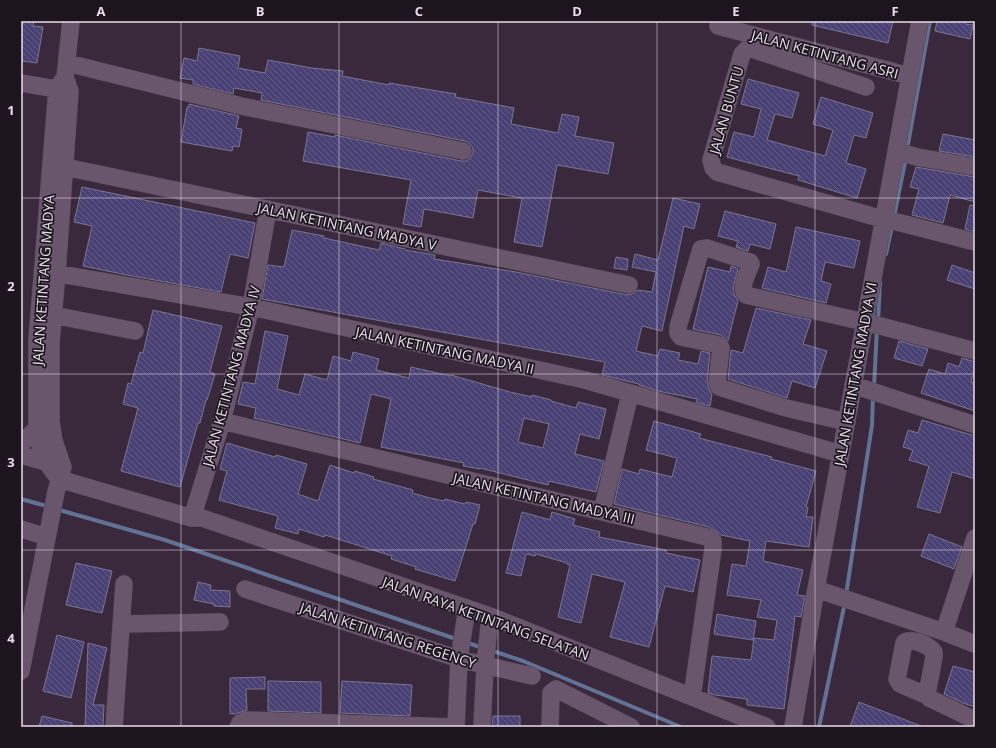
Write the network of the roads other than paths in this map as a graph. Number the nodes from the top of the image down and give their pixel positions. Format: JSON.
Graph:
{"nodes":[{"id":1,"x":71,"y":21,"type":"edge"},
{"id":2,"x":920,"y":21,"type":"edge"},
{"id":3,"x":718,"y":26,"type":"dead end"},
{"id":4,"x":910,"y":76,"type":"junction"},
{"id":5,"x":65,"y":80,"type":"junction"},
{"id":6,"x":21,"y":83,"type":"edge"},
{"id":7,"x":866,"y":87,"type":"dead end"},
{"id":8,"x":463,"y":151,"type":"dead end"},
{"id":9,"x":906,"y":154,"type":"junction"},
{"id":10,"x":65,"y":167,"type":"junction"},
{"id":11,"x":975,"y":168,"type":"edge"},
{"id":12,"x":268,"y":209,"type":"junction"},
{"id":13,"x":892,"y":221,"type":"junction"},
{"id":14,"x":975,"y":242,"type":"edge"},
{"id":15,"x":50,"y":272,"type":"junction"},
{"id":16,"x":629,"y":285,"type":"dead end"},
{"id":17,"x":251,"y":307,"type":"junction"},
{"id":18,"x":53,"y":315,"type":"junction"},
{"id":19,"x":874,"y":324,"type":"junction"},
{"id":20,"x":135,"y":330,"type":"dead end"},
{"id":21,"x":975,"y":351,"type":"edge"},
{"id":22,"x":860,"y":388,"type":"junction"},
{"id":23,"x":630,"y":394,"type":"junction"},
{"id":24,"x":222,"y":421,"type":"junction"},
{"id":25,"x":847,"y":422,"type":"junction"},
{"id":26,"x":975,"y":425,"type":"edge"},
{"id":27,"x":37,"y":428,"type":"junction"},
{"id":28,"x":21,"y":444,"type":"edge"},
{"id":29,"x":841,"y":454,"type":"junction"},
{"id":30,"x":21,"y":455,"type":"edge"},
{"id":31,"x":56,"y":472,"type":"junction"},
{"id":32,"x":602,"y":512,"type":"junction"},
{"id":33,"x":196,"y":516,"type":"junction"},
{"id":34,"x":21,"y":530,"type":"edge"},
{"id":35,"x":47,"y":535,"type":"junction"},
{"id":36,"x":975,"y":538,"type":"edge"},
{"id":37,"x":124,"y":584,"type":"dead end"},
{"id":38,"x":245,"y":589,"type":"dead end"},
{"id":39,"x":816,"y":589,"type":"junction"},
{"id":40,"x":467,"y":608,"type":"junction"},
{"id":41,"x":490,"y":616,"type":"junction"},
{"id":42,"x":220,"y":622,"type":"dead end"},
{"id":43,"x":122,"y":624,"type":"junction"},
{"id":44,"x":944,"y":632,"type":"junction"},
{"id":45,"x":975,"y":644,"type":"edge"},
{"id":46,"x":486,"y":654,"type":"junction"},
{"id":47,"x":460,"y":656,"type":"junction"},
{"id":48,"x":21,"y":671,"type":"edge"},
{"id":49,"x":532,"y":676,"type":"dead end"},
{"id":50,"x":928,"y":696,"type":"dead end"},
{"id":51,"x":692,"y":697,"type":"junction"},
{"id":52,"x":975,"y":720,"type":"edge"},
{"id":53,"x":114,"y":727,"type":"edge"},
{"id":54,"x":238,"y":727,"type":"edge"},
{"id":55,"x":452,"y":727,"type":"edge"},
{"id":56,"x":456,"y":727,"type":"edge"},
{"id":57,"x":482,"y":727,"type":"edge"},
{"id":58,"x":550,"y":727,"type":"edge"},
{"id":59,"x":631,"y":727,"type":"edge"},
{"id":60,"x":767,"y":727,"type":"edge"},
{"id":61,"x":793,"y":727,"type":"edge"}],
"edges":[{"from":1,"to":5,"type":"street","name":"JALAN KETINTANG MADYA"},
{"from":2,"to":4,"type":"street","name":"JALAN KETINTANG MADYA VI"},
{"from":3,"to":4,"type":"street","name":"JALAN KETINTANG ASRI"},
{"from":4,"to":9,"type":"street","name":"JALAN KETINTANG MADYA VI"},
{"from":5,"to":6,"type":"street"},
{"from":5,"to":8,"type":"street"},
{"from":5,"to":10,"type":"street","name":"JALAN KETINTANG MADYA"},
{"from":5,"to":15,"type":"street","name":"JALAN KETINTANG MADYA"},
{"from":7,"to":13,"type":"street","name":"JALAN BUNTU"},
{"from":9,"to":11,"type":"street"},
{"from":9,"to":13,"type":"street","name":"JALAN KETINTANG MADYA VI"},
{"from":10,"to":12,"type":"street","name":"JALAN KETINTANG MADYA V"},
{"from":10,"to":15,"type":"street","name":"JALAN KETINTANG MADYA"},
{"from":12,"to":16,"type":"street","name":"JALAN KETINTANG MADYA V"},
{"from":12,"to":17,"type":"street","name":"JALAN KETINTANG MADYA IV"},
{"from":13,"to":14,"type":"street"},
{"from":13,"to":19,"type":"street","name":"JALAN KETINTANG MADYA VI"},
{"from":15,"to":17,"type":"street","name":"JALAN KETINTANG MADYA II"},
{"from":15,"to":18,"type":"street","name":"JALAN KETINTANG MADYA"},
{"from":15,"to":27,"type":"street","name":"JALAN KETINTANG MADYA"},
{"from":17,"to":23,"type":"street","name":"JALAN KETINTANG MADYA II"},
{"from":17,"to":24,"type":"street","name":"JALAN KETINTANG MADYA IV"},
{"from":18,"to":20,"type":"street"},
{"from":18,"to":31,"type":"street","name":"JALAN KETINTANG MADYA"},
{"from":19,"to":21,"type":"street"},
{"from":19,"to":22,"type":"street","name":"JALAN KETINTANG MADYA VI"},
{"from":19,"to":25,"type":"street"},
{"from":22,"to":25,"type":"street","name":"JALAN KETINTANG MADYA VI"},
{"from":22,"to":26,"type":"street"},
{"from":23,"to":29,"type":"street","name":"JALAN KETINTANG MADYA II"},
{"from":23,"to":32,"type":"street"},
{"from":24,"to":32,"type":"street","name":"JALAN KETINTANG MADYA III"},
{"from":24,"to":33,"type":"street","name":"JALAN KETINTANG MADYA IV"},
{"from":25,"to":29,"type":"street","name":"JALAN KETINTANG MADYA VI"},
{"from":27,"to":28,"type":"street"},
{"from":27,"to":31,"type":"street","name":"JALAN KETINTANG MADYA"},
{"from":29,"to":39,"type":"street","name":"JALAN KETINTANG MADYA VI"},
{"from":30,"to":31,"type":"street","name":"JALAN RAYA KETINTANG SELATAN"},
{"from":31,"to":33,"type":"street","name":"JALAN RAYA KETINTANG SELATAN"},
{"from":31,"to":35,"type":"street","name":"JALAN KETINTANG MADYA"},
{"from":32,"to":51,"type":"street","name":"JALAN KETINTANG MADYA III"},
{"from":33,"to":40,"type":"street","name":"JALAN RAYA KETINTANG SELATAN"},
{"from":34,"to":35,"type":"street"},
{"from":35,"to":48,"type":"street","name":"JALAN KETINTANG MADYA"},
{"from":36,"to":44,"type":"street"},
{"from":37,"to":43,"type":"street"},
{"from":38,"to":47,"type":"street","name":"JALAN KETINTANG REGENCY"},
{"from":39,"to":44,"type":"street"},
{"from":39,"to":61,"type":"street","name":"JALAN KETINTANG MADYA VI"},
{"from":40,"to":41,"type":"street","name":"JALAN RAYA KETINTANG SELATAN"},
{"from":40,"to":47,"type":"street"},
{"from":41,"to":46,"type":"street"},
{"from":41,"to":51,"type":"street","name":"JALAN RAYA KETINTANG SELATAN"},
{"from":42,"to":43,"type":"street"},
{"from":43,"to":53,"type":"street"},
{"from":44,"to":45,"type":"street"},
{"from":46,"to":47,"type":"street","name":"JALAN KETINTANG REGENCY"},
{"from":46,"to":49,"type":"street","name":"JALAN KETINTANG REGENCY"},
{"from":46,"to":57,"type":"street"},
{"from":47,"to":56,"type":"street"},
{"from":50,"to":52,"type":"street"},
{"from":51,"to":60,"type":"street","name":"JALAN RAYA KETINTANG SELATAN"},
{"from":54,"to":55,"type":"street"},
{"from":58,"to":59,"type":"street"}]}
